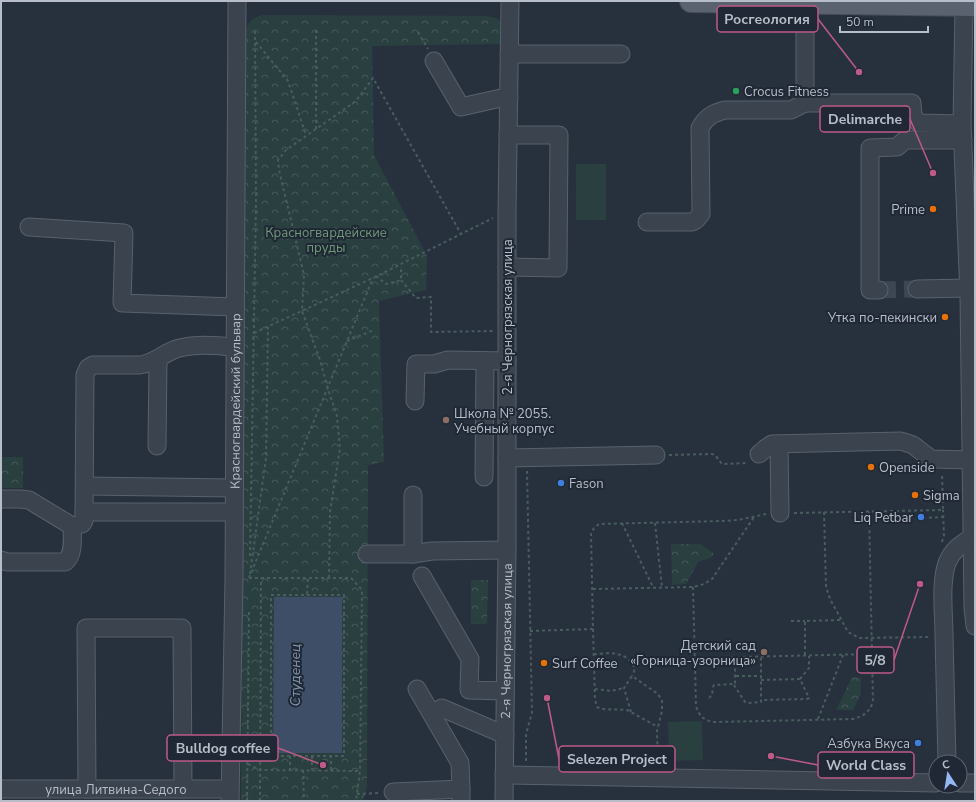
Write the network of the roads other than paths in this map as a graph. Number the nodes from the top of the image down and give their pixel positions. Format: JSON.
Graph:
{"nodes":[{"id":1,"x":237,"y":1,"type":"edge"},
{"id":2,"x":510,"y":1,"type":"edge"},
{"id":3,"x":691,"y":1,"type":"edge"},
{"id":4,"x":805,"y":3,"type":"junction"},
{"id":5,"x":967,"y":4,"type":"edge"},
{"id":6,"x":509,"y":54,"type":"junction"},
{"id":7,"x":621,"y":54,"type":"dead end"},
{"id":8,"x":434,"y":61,"type":"road end"},
{"id":9,"x":509,"y":98,"type":"junction"},
{"id":10,"x":805,"y":103,"type":"junction"},
{"id":11,"x":962,"y":132,"type":"junction"},
{"id":12,"x":508,"y":135,"type":"junction"},
{"id":13,"x":970,"y":215,"type":"edge"},
{"id":14,"x":647,"y":222,"type":"dead end"},
{"id":15,"x":29,"y":227,"type":"dead end"},
{"id":16,"x":507,"y":267,"type":"junction"},
{"id":17,"x":969,"y":288,"type":"junction"},
{"id":18,"x":917,"y":289,"type":"tunnel mouth"},
{"id":19,"x":879,"y":290,"type":"dead end"},
{"id":20,"x":235,"y":307,"type":"junction"},
{"id":21,"x":235,"y":347,"type":"junction"},
{"id":22,"x":158,"y":360,"type":"junction"},
{"id":23,"x":486,"y":360,"type":"junction"},
{"id":24,"x":507,"y":360,"type":"junction"},
{"id":25,"x":415,"y":400,"type":"dead end"},
{"id":26,"x":779,"y":444,"type":"junction"},
{"id":27,"x":157,"y":446,"type":"dead end"},
{"id":28,"x":759,"y":454,"type":"road end"},
{"id":29,"x":656,"y":455,"type":"dead end"},
{"id":30,"x":507,"y":458,"type":"junction"},
{"id":31,"x":973,"y":467,"type":"edge"},
{"id":32,"x":484,"y":477,"type":"dead end"},
{"id":33,"x":85,"y":486,"type":"junction"},
{"id":34,"x":234,"y":488,"type":"junction"},
{"id":35,"x":413,"y":495,"type":"dead end"},
{"id":36,"x":1,"y":500,"type":"edge"},
{"id":37,"x":84,"y":512,"type":"junction"},
{"id":38,"x":234,"y":512,"type":"junction"},
{"id":39,"x":780,"y":513,"type":"road end"},
{"id":40,"x":72,"y":526,"type":"junction"},
{"id":41,"x":973,"y":537,"type":"junction"},
{"id":42,"x":507,"y":550,"type":"junction"},
{"id":43,"x":367,"y":554,"type":"dead end"},
{"id":44,"x":413,"y":554,"type":"junction"},
{"id":45,"x":1,"y":560,"type":"edge"},
{"id":46,"x":422,"y":576,"type":"dead end"},
{"id":47,"x":975,"y":626,"type":"edge"},
{"id":48,"x":417,"y":689,"type":"dead end"},
{"id":49,"x":505,"y":691,"type":"junction"},
{"id":50,"x":432,"y":714,"type":"junction"},
{"id":51,"x":504,"y":735,"type":"junction"},
{"id":52,"x":947,"y":754,"type":"edge"},
{"id":53,"x":504,"y":775,"type":"junction"},
{"id":54,"x":928,"y":782,"type":"edge"},
{"id":55,"x":1,"y":789,"type":"edge"},
{"id":56,"x":87,"y":789,"type":"junction"},
{"id":57,"x":184,"y":789,"type":"junction"},
{"id":58,"x":393,"y":792,"type":"road end"},
{"id":59,"x":42,"y":795,"type":"edge"},
{"id":60,"x":230,"y":795,"type":"edge"},
{"id":61,"x":461,"y":795,"type":"edge"},
{"id":62,"x":504,"y":801,"type":"edge"}],
"edges":[{"from":1,"to":20,"type":"street","name":"Красногвардейский бульвар"},
{"from":2,"to":6,"type":"street","name":"2-я Черногрязская улица"},
{"from":3,"to":4,"type":"main road"},
{"from":4,"to":5,"type":"main road"},
{"from":4,"to":10,"type":"street"},
{"from":5,"to":11,"type":"street"},
{"from":6,"to":7,"type":"street"},
{"from":6,"to":9,"type":"street","name":"2-я Черногрязская улица"},
{"from":8,"to":9,"type":"street"},
{"from":9,"to":12,"type":"street","name":"2-я Черногрязская улица"},
{"from":10,"to":11,"type":"street"},
{"from":10,"to":14,"type":"street"},
{"from":11,"to":13,"type":"street"},
{"from":11,"to":19,"type":"street"},
{"from":12,"to":16,"type":"street","name":"2-я Черногрязская улица"},
{"from":12,"to":16,"type":"street"},
{"from":13,"to":17,"type":"street"},
{"from":15,"to":20,"type":"street"},
{"from":16,"to":24,"type":"street","name":"2-я Черногрязская улица"},
{"from":17,"to":18,"type":"street"},
{"from":17,"to":31,"type":"street"},
{"from":20,"to":21,"type":"street","name":"Красногвардейский бульвар"},
{"from":21,"to":22,"type":"street"},
{"from":21,"to":34,"type":"street","name":"Красногвардейский бульвар"},
{"from":22,"to":27,"type":"street"},
{"from":22,"to":33,"type":"street"},
{"from":23,"to":24,"type":"street"},
{"from":23,"to":25,"type":"street"},
{"from":23,"to":32,"type":"street"},
{"from":24,"to":30,"type":"street","name":"2-я Черногрязская улица"},
{"from":26,"to":28,"type":"street"},
{"from":26,"to":31,"type":"street"},
{"from":26,"to":39,"type":"street"},
{"from":29,"to":30,"type":"street"},
{"from":30,"to":42,"type":"street","name":"2-я Черногрязская улица"},
{"from":31,"to":41,"type":"street"},
{"from":33,"to":34,"type":"street"},
{"from":33,"to":37,"type":"street"},
{"from":34,"to":38,"type":"street","name":"Красногвардейский бульвар"},
{"from":35,"to":44,"type":"street"},
{"from":36,"to":40,"type":"street"},
{"from":37,"to":38,"type":"street"},
{"from":37,"to":40,"type":"street"},
{"from":38,"to":60,"type":"street","name":"Красногвардейский бульвар"},
{"from":40,"to":45,"type":"street"},
{"from":41,"to":47,"type":"street"},
{"from":41,"to":52,"type":"street"},
{"from":42,"to":44,"type":"street"},
{"from":42,"to":49,"type":"street","name":"2-я Черногрязская улица"},
{"from":43,"to":44,"type":"street"},
{"from":46,"to":49,"type":"street"},
{"from":48,"to":50,"type":"street"},
{"from":49,"to":51,"type":"street","name":"2-я Черногрязская улица"},
{"from":50,"to":51,"type":"street"},
{"from":50,"to":61,"type":"street"},
{"from":51,"to":53,"type":"street","name":"2-я Черногрязская улица"},
{"from":53,"to":54,"type":"street"},
{"from":53,"to":62,"type":"street","name":"2-я Черногрязская улица"},
{"from":55,"to":59,"type":"street","name":"улица Литвина-Седого"},
{"from":56,"to":57,"type":"street","name":"улица Литвина-Седого"},
{"from":56,"to":57,"type":"street"},
{"from":56,"to":59,"type":"street","name":"улица Литвина-Седого"},
{"from":57,"to":60,"type":"street","name":"улица Литвина-Седого"},
{"from":58,"to":61,"type":"street"}]}
